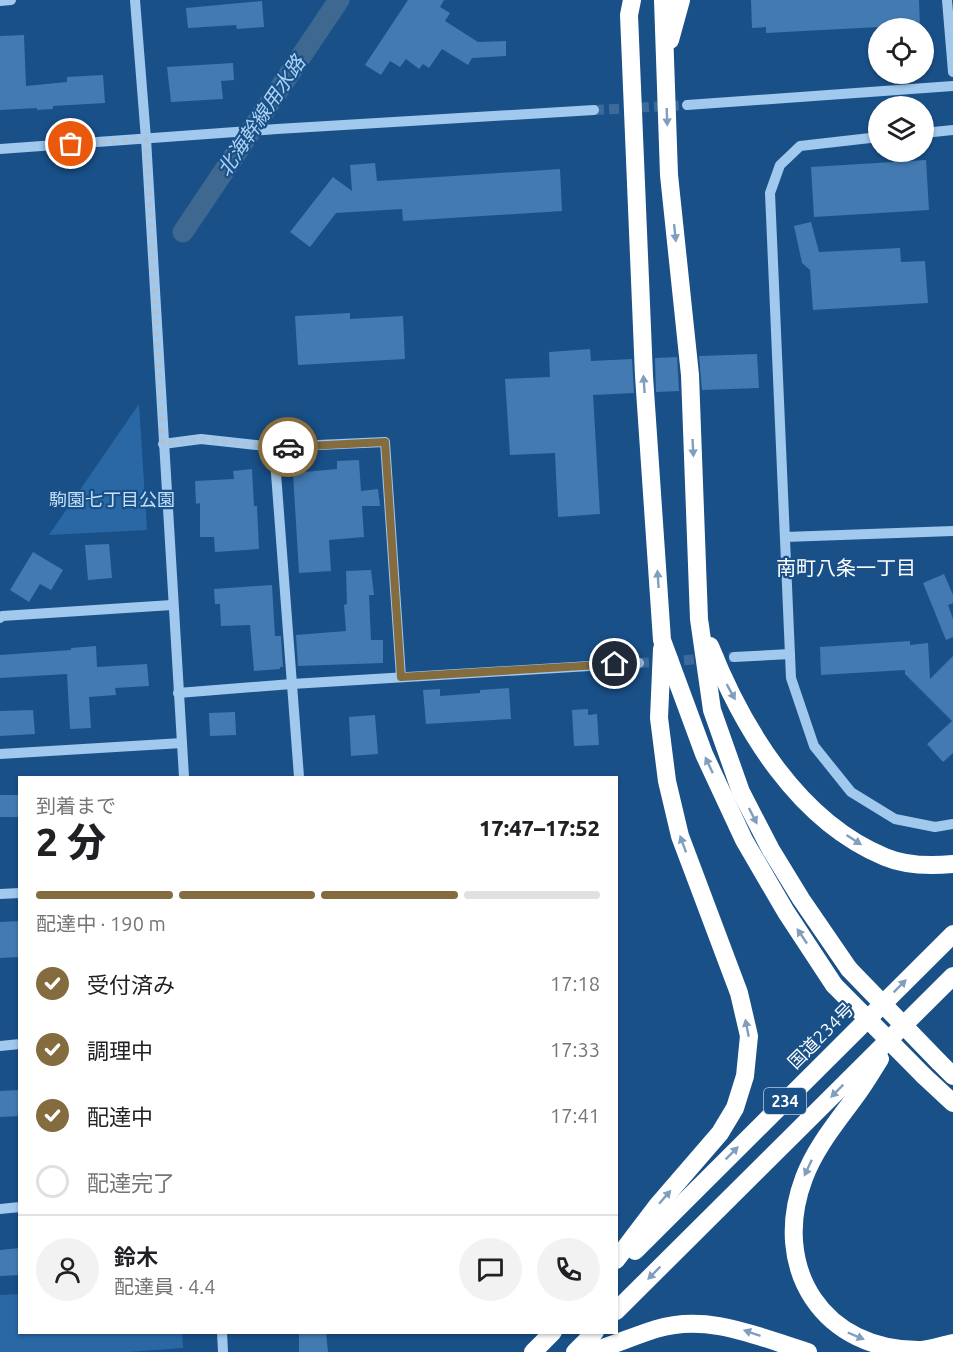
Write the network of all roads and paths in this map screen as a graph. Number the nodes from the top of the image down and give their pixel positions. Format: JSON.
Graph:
{"nodes":[{"id":1,"x":11,"y":0,"type":"edge"},
{"id":2,"x":135,"y":0,"type":"edge"},
{"id":3,"x":663,"y":0,"type":"edge"},
{"id":4,"x":681,"y":0,"type":"edge"},
{"id":5,"x":948,"y":0,"type":"edge"},
{"id":6,"x":0,"y":1,"type":"edge"},
{"id":7,"x":629,"y":5,"type":"edge"},
{"id":8,"x":665,"y":59,"type":"junction"},
{"id":9,"x":953,"y":72,"type":"edge"},
{"id":10,"x":953,"y":86,"type":"edge"},
{"id":11,"x":687,"y":105,"type":"tunnel mouth"},
{"id":12,"x":594,"y":110,"type":"tunnel mouth"},
{"id":13,"x":953,"y":130,"type":"edge"},
{"id":14,"x":934,"y":132,"type":"edge"},
{"id":15,"x":868,"y":138,"type":"edge"},
{"id":16,"x":146,"y":139,"type":"junction"},
{"id":17,"x":0,"y":149,"type":"edge"},
{"id":18,"x":163,"y":444,"type":"junction"},
{"id":19,"x":274,"y":447,"type":"junction"},
{"id":20,"x":953,"y":531,"type":"edge"},
{"id":21,"x":785,"y":537,"type":"junction"},
{"id":22,"x":172,"y":604,"type":"junction"},
{"id":23,"x":0,"y":618,"type":"edge"},
{"id":24,"x":699,"y":619,"type":"junction"},
{"id":25,"x":662,"y":640,"type":"junction"},
{"id":26,"x":790,"y":654,"type":"junction"},
{"id":27,"x":734,"y":657,"type":"tunnel mouth"},
{"id":28,"x":639,"y":663,"type":"tunnel mouth"},
{"id":29,"x":401,"y":677,"type":"junction"},
{"id":30,"x":292,"y":684,"type":"junction"},
{"id":31,"x":178,"y":693,"type":"junction"},
{"id":32,"x":182,"y":743,"type":"junction"},
{"id":33,"x":0,"y":754,"type":"edge"},
{"id":34,"x":184,"y":776,"type":"edge"},
{"id":35,"x":299,"y":776,"type":"edge"},
{"id":36,"x":953,"y":824,"type":"edge"},
{"id":37,"x":953,"y":864,"type":"edge"},
{"id":38,"x":18,"y":892,"type":"edge"},
{"id":39,"x":0,"y":894,"type":"edge"},
{"id":40,"x":953,"y":934,"type":"edge"},
{"id":41,"x":953,"y":976,"type":"edge"},
{"id":42,"x":897,"y":1032,"type":"junction"},
{"id":43,"x":18,"y":1044,"type":"edge"},
{"id":44,"x":0,"y":1046,"type":"edge"},
{"id":45,"x":953,"y":1076,"type":"edge"},
{"id":46,"x":953,"y":1103,"type":"edge"},
{"id":47,"x":18,"y":1207,"type":"edge"},
{"id":48,"x":0,"y":1209,"type":"edge"},
{"id":49,"x":618,"y":1257,"type":"edge"},
{"id":50,"x":618,"y":1267,"type":"edge"},
{"id":51,"x":618,"y":1309,"type":"edge"},
{"id":52,"x":222,"y":1334,"type":"edge"},
{"id":53,"x":551,"y":1334,"type":"edge"},
{"id":54,"x":593,"y":1334,"type":"edge"},
{"id":55,"x":953,"y":1343,"type":"edge"},
{"id":56,"x":223,"y":1352,"type":"edge"},
{"id":57,"x":533,"y":1352,"type":"edge"},
{"id":58,"x":575,"y":1352,"type":"edge"},
{"id":59,"x":591,"y":1352,"type":"edge"},
{"id":60,"x":808,"y":1352,"type":"edge"}],
"edges":[{"from":1,"to":6,"type":"street"},
{"from":2,"to":16,"type":"street"},
{"from":3,"to":8,"type":"highway"},
{"from":4,"to":8,"type":"highway"},
{"from":5,"to":9,"type":"street"},
{"from":25,"to":7,"type":"highway","one_way":true},
{"from":8,"to":24,"type":"highway","one_way":true},
{"from":10,"to":11,"type":"street"},
{"from":12,"to":16,"type":"street"},
{"from":13,"to":14,"type":"street"},
{"from":15,"to":21,"type":"street"},
{"from":16,"to":17,"type":"street"},
{"from":16,"to":18,"type":"street"},
{"from":18,"to":19,"type":"street"},
{"from":18,"to":22,"type":"street"},
{"from":19,"to":29,"type":"street"},
{"from":19,"to":30,"type":"street"},
{"from":20,"to":21,"type":"street"},
{"from":21,"to":26,"type":"street"},
{"from":22,"to":23,"type":"street"},
{"from":22,"to":31,"type":"street"},
{"from":24,"to":37,"type":"highway","one_way":true},
{"from":24,"to":45,"type":"highway","one_way":true,"bridge":true},
{"from":46,"to":25,"type":"highway","one_way":true,"bridge":true},
{"from":49,"to":25,"type":"highway","one_way":true},
{"from":26,"to":27,"type":"street"},
{"from":26,"to":36,"type":"street"},
{"from":28,"to":29,"type":"street"},
{"from":29,"to":30,"type":"street"},
{"from":30,"to":31,"type":"street"},
{"from":30,"to":35,"type":"street"},
{"from":31,"to":32,"type":"street"},
{"from":32,"to":33,"type":"street"},
{"from":32,"to":34,"type":"street"},
{"from":38,"to":39,"type":"street"},
{"from":50,"to":40,"type":"highway","name":"国道234号","number":"234","one_way":true},
{"from":41,"to":42,"type":"highway","number":"234"},
{"from":42,"to":51,"type":"highway","number":"234","one_way":true},
{"from":42,"to":55,"type":"highway","one_way":true},
{"from":43,"to":44,"type":"street"},
{"from":47,"to":48,"type":"street"},
{"from":52,"to":56,"type":"street"},
{"from":53,"to":57,"type":"highway"},
{"from":54,"to":58,"type":"highway"},
{"from":60,"to":59,"type":"highway","one_way":true}]}
